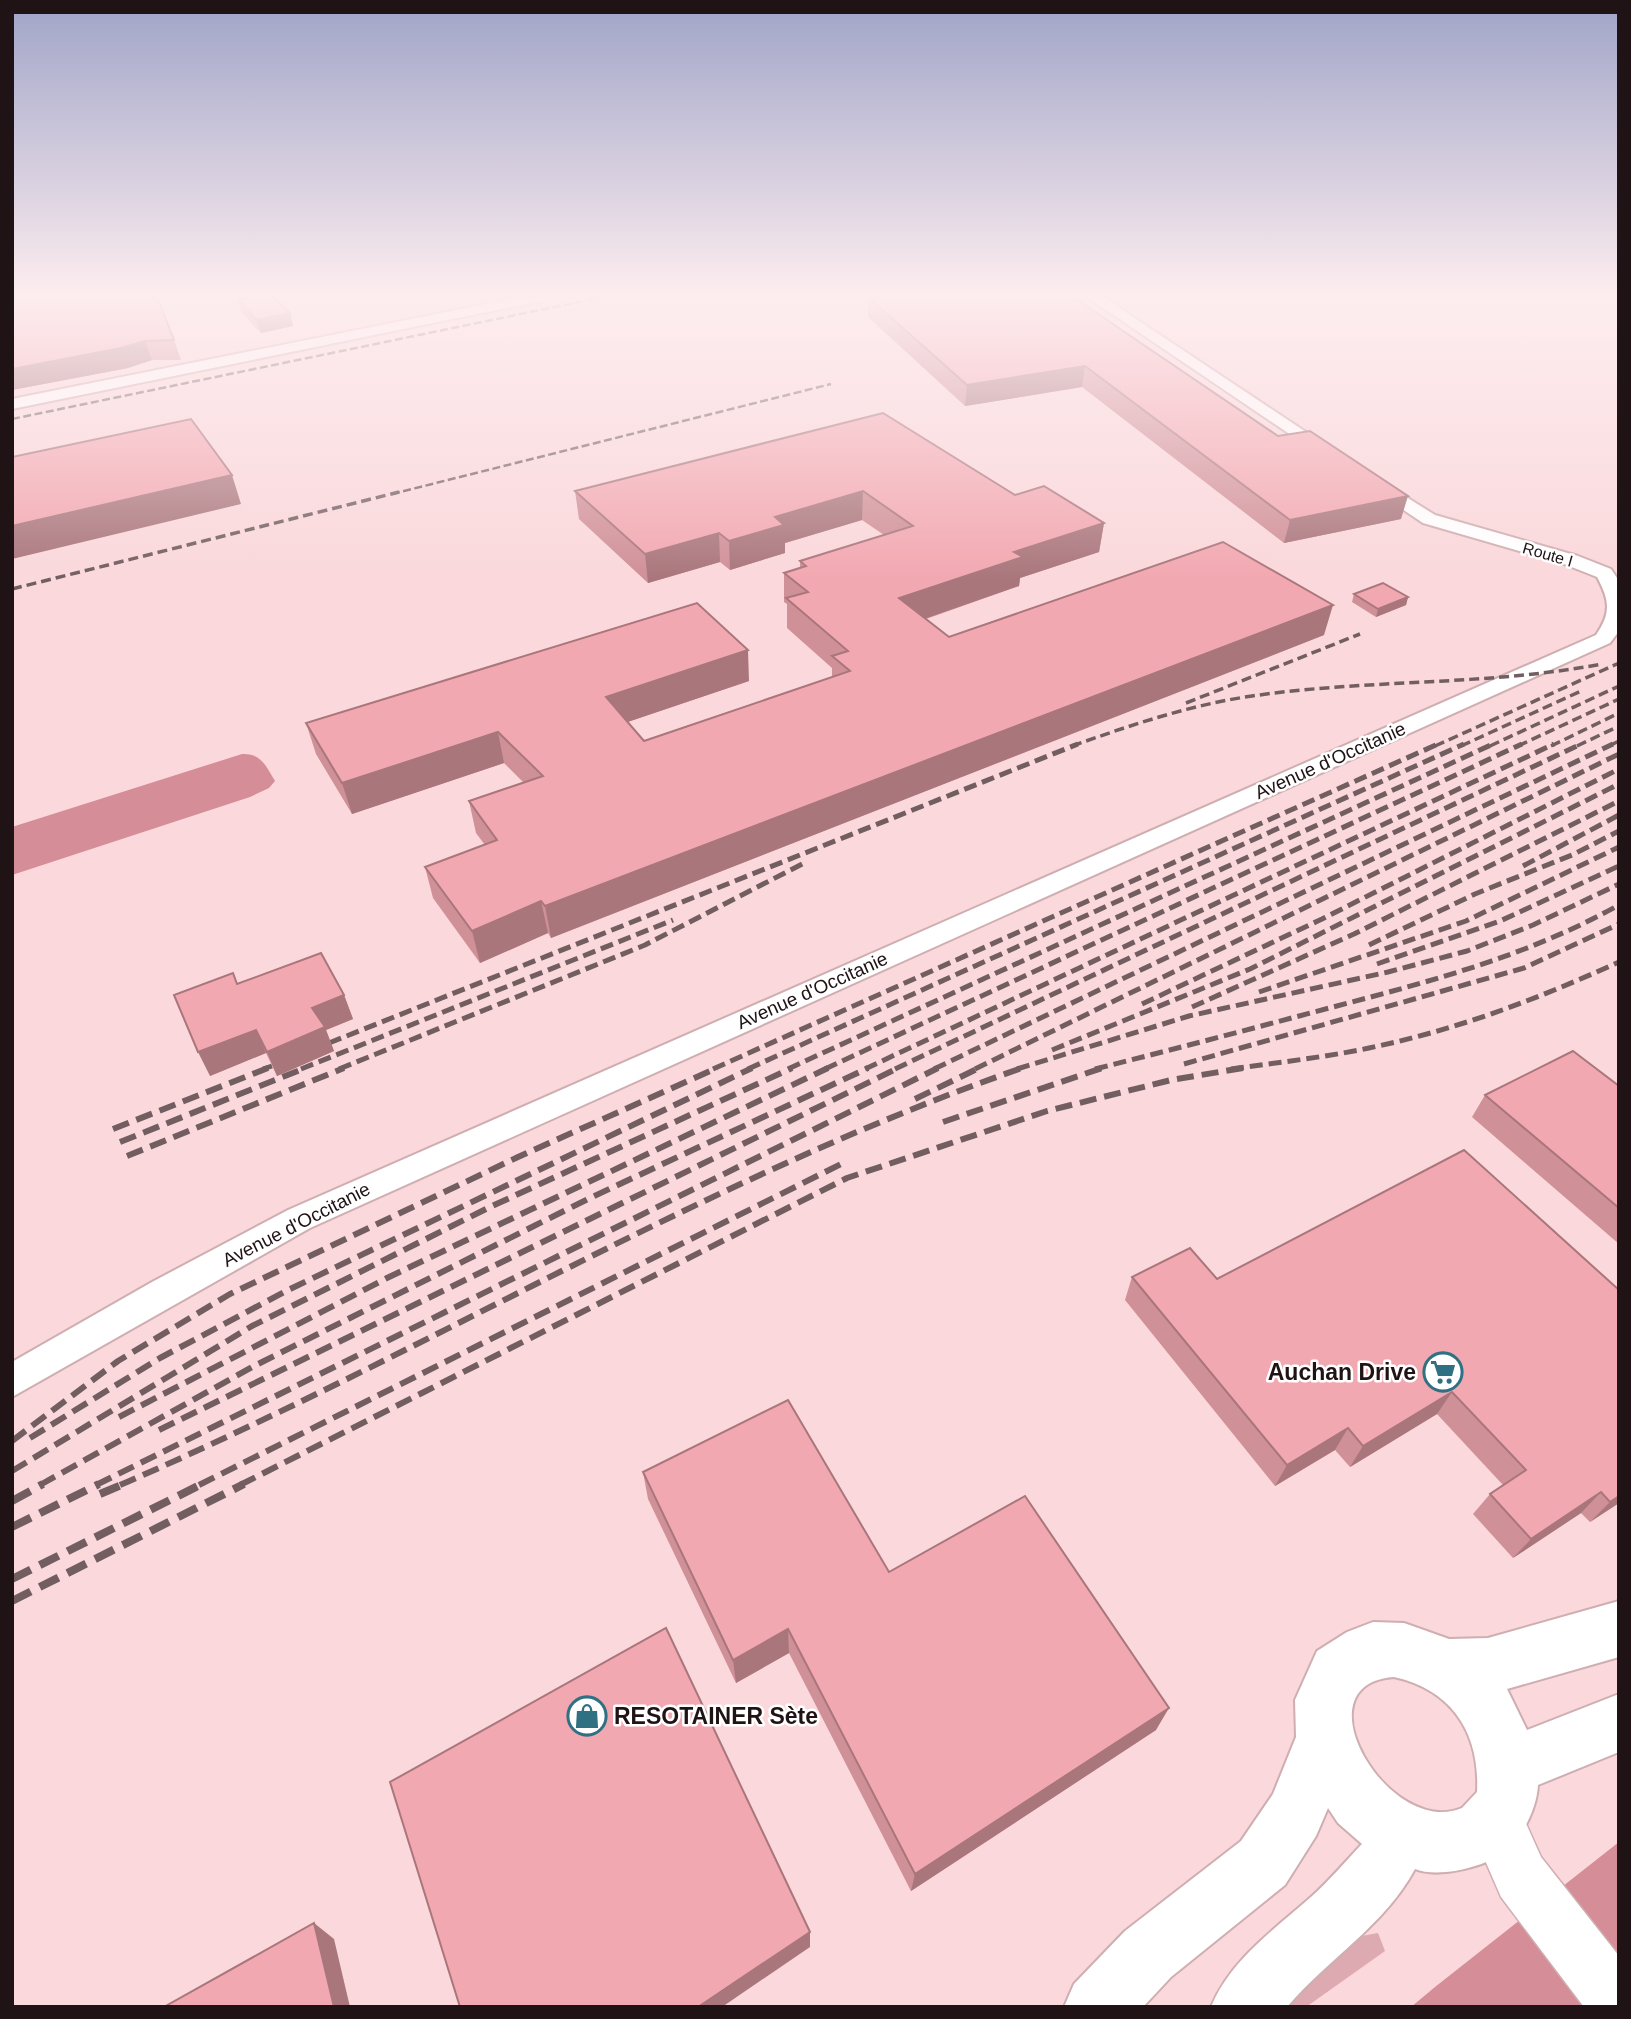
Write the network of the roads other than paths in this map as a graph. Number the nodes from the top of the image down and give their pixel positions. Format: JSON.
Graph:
{"nodes":[{"id":1,"x":75,"y":391,"type":"edge"},
{"id":2,"x":1236,"y":391,"type":"edge"},
{"id":3,"x":12,"y":404,"type":"edge"},
{"id":4,"x":1610,"y":568,"type":"edge"},
{"id":5,"x":1618,"y":617,"type":"edge"},
{"id":6,"x":12,"y":1381,"type":"edge"},
{"id":7,"x":1619,"y":1629,"type":"edge"},
{"id":8,"x":1447,"y":1667,"type":"junction"},
{"id":9,"x":1619,"y":1723,"type":"edge"},
{"id":10,"x":1325,"y":1738,"type":"junction"},
{"id":11,"x":1492,"y":1808,"type":"junction"},
{"id":12,"x":1401,"y":1834,"type":"junction"},
{"id":13,"x":1619,"y":2004,"type":"edge"},
{"id":14,"x":1097,"y":2007,"type":"edge"},
{"id":15,"x":1244,"y":2007,"type":"edge"}],
"edges":[{"from":1,"to":3,"type":"street"},
{"from":2,"to":4,"type":"street","name":"Route I"},
{"from":4,"to":5,"type":"street","name":"Avenue d'Occitanie"},
{"from":5,"to":6,"type":"street","name":"Avenue d'Occitanie"},
{"from":7,"to":8,"type":"main road"},
{"from":8,"to":10,"type":"main road"},
{"from":8,"to":11,"type":"main road"},
{"from":9,"to":11,"type":"main road"},
{"from":10,"to":12,"type":"main road"},
{"from":10,"to":14,"type":"main road"},
{"from":11,"to":12,"type":"main road"},
{"from":11,"to":13,"type":"street"},
{"from":12,"to":15,"type":"main road"}]}
